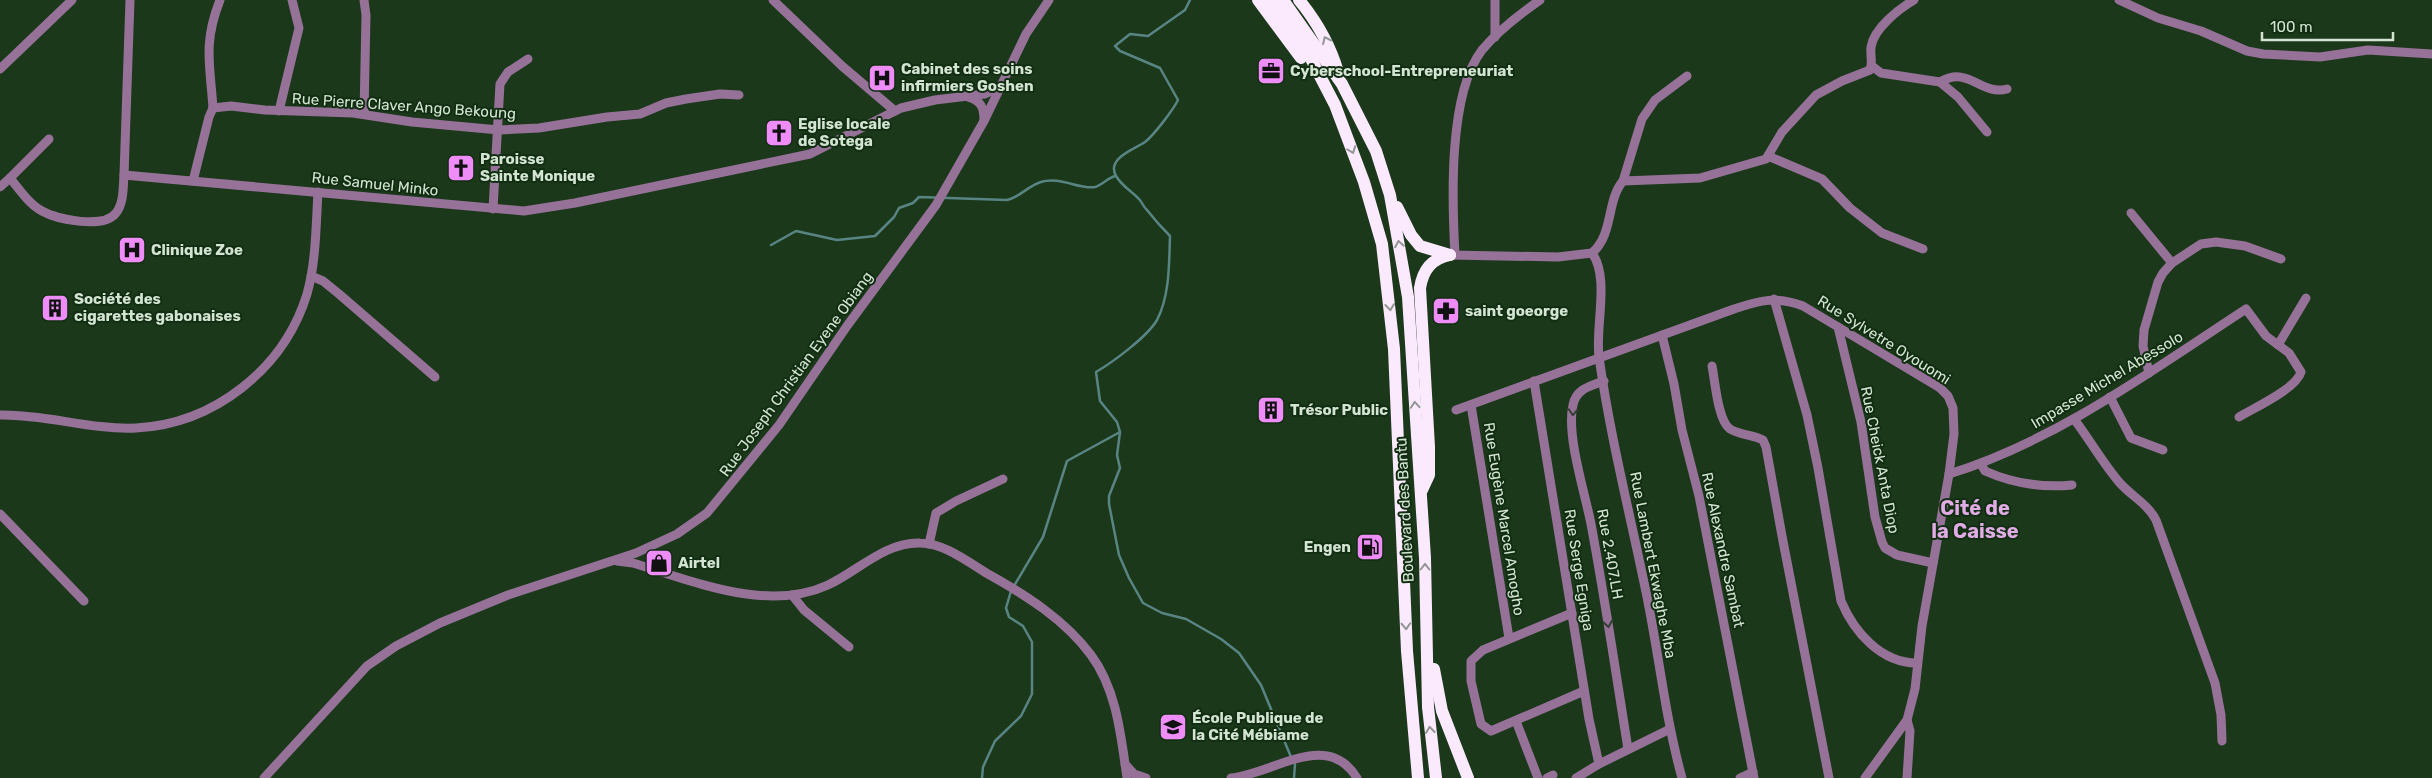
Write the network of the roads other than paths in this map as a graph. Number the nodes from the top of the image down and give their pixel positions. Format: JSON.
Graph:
{"nodes":[{"id":1,"x":72,"y":0,"type":"edge"},
{"id":2,"x":130,"y":0,"type":"edge"},
{"id":3,"x":220,"y":0,"type":"edge"},
{"id":4,"x":292,"y":0,"type":"edge"},
{"id":5,"x":364,"y":0,"type":"edge"},
{"id":6,"x":773,"y":0,"type":"edge"},
{"id":7,"x":1049,"y":0,"type":"edge"},
{"id":8,"x":1258,"y":0,"type":"edge"},
{"id":9,"x":1271,"y":0,"type":"edge"},
{"id":10,"x":1284,"y":0,"type":"edge"},
{"id":11,"x":1300,"y":0,"type":"edge"},
{"id":12,"x":1495,"y":0,"type":"edge"},
{"id":13,"x":1540,"y":0,"type":"edge"},
{"id":14,"x":1914,"y":0,"type":"edge"},
{"id":15,"x":2119,"y":0,"type":"edge"},
{"id":16,"x":1495,"y":37,"type":"junction"},
{"id":17,"x":2432,"y":54,"type":"edge"},
{"id":18,"x":528,"y":59,"type":"dead end"},
{"id":19,"x":1872,"y":66,"type":"junction"},
{"id":20,"x":0,"y":69,"type":"edge"},
{"id":21,"x":1687,"y":76,"type":"dead end"},
{"id":22,"x":1940,"y":82,"type":"junction"},
{"id":23,"x":1342,"y":84,"type":"junction"},
{"id":24,"x":1002,"y":86,"type":"junction"},
{"id":25,"x":2007,"y":89,"type":"dead end"},
{"id":26,"x":739,"y":95,"type":"dead end"},
{"id":27,"x":963,"y":96,"type":"junction"},
{"id":28,"x":214,"y":108,"type":"junction"},
{"id":29,"x":279,"y":111,"type":"junction"},
{"id":30,"x":895,"y":111,"type":"junction"},
{"id":31,"x":364,"y":114,"type":"junction"},
{"id":32,"x":984,"y":121,"type":"junction"},
{"id":33,"x":1342,"y":125,"type":"junction"},
{"id":34,"x":499,"y":130,"type":"junction"},
{"id":35,"x":1987,"y":132,"type":"dead end"},
{"id":36,"x":49,"y":139,"type":"dead end"},
{"id":37,"x":1768,"y":156,"type":"junction"},
{"id":38,"x":124,"y":175,"type":"junction"},
{"id":39,"x":10,"y":178,"type":"junction"},
{"id":40,"x":193,"y":181,"type":"junction"},
{"id":41,"x":1623,"y":181,"type":"junction"},
{"id":42,"x":0,"y":187,"type":"edge"},
{"id":43,"x":318,"y":192,"type":"junction"},
{"id":44,"x":1390,"y":195,"type":"junction"},
{"id":45,"x":494,"y":209,"type":"junction"},
{"id":46,"x":2131,"y":213,"type":"dead end"},
{"id":47,"x":1922,"y":249,"type":"dead end"},
{"id":48,"x":1592,"y":253,"type":"junction"},
{"id":49,"x":1452,"y":255,"type":"junction"},
{"id":50,"x":2281,"y":259,"type":"dead end"},
{"id":51,"x":2172,"y":263,"type":"junction"},
{"id":52,"x":311,"y":276,"type":"junction"},
{"id":53,"x":2306,"y":298,"type":"dead end"},
{"id":54,"x":1774,"y":299,"type":"junction"},
{"id":55,"x":1838,"y":327,"type":"junction"},
{"id":56,"x":1662,"y":336,"type":"junction"},
{"id":57,"x":2278,"y":345,"type":"junction"},
{"id":58,"x":1599,"y":357,"type":"junction"},
{"id":59,"x":1712,"y":366,"type":"dead end"},
{"id":60,"x":2149,"y":373,"type":"junction"},
{"id":61,"x":435,"y":377,"type":"dead end"},
{"id":62,"x":1534,"y":381,"type":"junction"},
{"id":63,"x":1604,"y":381,"type":"junction"},
{"id":64,"x":2110,"y":397,"type":"junction"},
{"id":65,"x":1471,"y":405,"type":"junction"},
{"id":66,"x":1456,"y":410,"type":"dead end"},
{"id":67,"x":0,"y":415,"type":"edge"},
{"id":68,"x":2239,"y":416,"type":"dead end"},
{"id":69,"x":2074,"y":419,"type":"junction"},
{"id":70,"x":2163,"y":450,"type":"dead end"},
{"id":71,"x":1981,"y":464,"type":"junction"},
{"id":72,"x":1949,"y":474,"type":"junction"},
{"id":73,"x":1003,"y":479,"type":"dead end"},
{"id":74,"x":2072,"y":484,"type":"dead end"},
{"id":75,"x":1421,"y":493,"type":"junction"},
{"id":76,"x":0,"y":514,"type":"edge"},
{"id":77,"x":929,"y":544,"type":"junction"},
{"id":78,"x":653,"y":545,"type":"junction"},
{"id":79,"x":612,"y":561,"type":"junction"},
{"id":80,"x":1933,"y":563,"type":"junction"},
{"id":81,"x":651,"y":569,"type":"junction"},
{"id":82,"x":792,"y":595,"type":"junction"},
{"id":83,"x":84,"y":601,"type":"dead end"},
{"id":84,"x":1572,"y":613,"type":"junction"},
{"id":85,"x":1426,"y":619,"type":"junction"},
{"id":86,"x":1509,"y":638,"type":"junction"},
{"id":87,"x":849,"y":647,"type":"dead end"},
{"id":88,"x":1917,"y":663,"type":"junction"},
{"id":89,"x":1584,"y":691,"type":"junction"},
{"id":90,"x":1907,"y":720,"type":"junction"},
{"id":91,"x":1516,"y":721,"type":"junction"},
{"id":92,"x":1670,"y":729,"type":"junction"},
{"id":93,"x":2222,"y":741,"type":"dead end"},
{"id":94,"x":1628,"y":749,"type":"junction"},
{"id":95,"x":1125,"y":763,"type":"junction"},
{"id":96,"x":1599,"y":764,"type":"junction"},
{"id":97,"x":1753,"y":775,"type":"edge"},
{"id":98,"x":1253,"y":776,"type":"edge"},
{"id":99,"x":264,"y":778,"type":"edge"},
{"id":100,"x":1127,"y":778,"type":"edge"},
{"id":101,"x":1146,"y":778,"type":"edge"},
{"id":102,"x":1231,"y":778,"type":"edge"},
{"id":103,"x":1357,"y":778,"type":"edge"},
{"id":104,"x":1418,"y":778,"type":"edge"},
{"id":105,"x":1436,"y":778,"type":"edge"},
{"id":106,"x":1468,"y":778,"type":"edge"},
{"id":107,"x":1538,"y":778,"type":"edge"},
{"id":108,"x":1576,"y":778,"type":"edge"},
{"id":109,"x":1682,"y":778,"type":"edge"},
{"id":110,"x":1740,"y":778,"type":"edge"},
{"id":111,"x":1829,"y":778,"type":"edge"},
{"id":112,"x":1866,"y":778,"type":"edge"},
{"id":113,"x":1907,"y":778,"type":"edge"}],
"edges":[{"from":1,"to":20,"type":"street"},
{"from":2,"to":38,"type":"street"},
{"from":3,"to":28,"type":"street"},
{"from":4,"to":29,"type":"street"},
{"from":5,"to":31,"type":"street"},
{"from":6,"to":30,"type":"street"},
{"from":7,"to":24,"type":"street","name":"Rue Joseph Christian Eyene Obiang"},
{"from":8,"to":33,"type":"highway"},
{"from":9,"to":33,"type":"highway","name":"Boulevard des Bantu"},
{"from":10,"to":23,"type":"highway","name":"Boulevard des Bantu"},
{"from":23,"to":11,"type":"highway","one_way":true},
{"from":12,"to":16,"type":"street"},
{"from":13,"to":16,"type":"street"},
{"from":14,"to":19,"type":"street"},
{"from":15,"to":17,"type":"street"},
{"from":16,"to":49,"type":"street"},
{"from":18,"to":34,"type":"street"},
{"from":19,"to":22,"type":"street"},
{"from":19,"to":37,"type":"street"},
{"from":21,"to":41,"type":"street"},
{"from":22,"to":25,"type":"street"},
{"from":22,"to":35,"type":"street"},
{"from":23,"to":44,"type":"highway","name":"Boulevard des Bantu"},
{"from":24,"to":27,"type":"street","name":"Rue Samuel Minko"},
{"from":24,"to":32,"type":"street","name":"Rue Joseph Christian Eyene Obiang"},
{"from":26,"to":34,"type":"street","name":"Rue Pierre Claver Ango Bekoung"},
{"from":27,"to":30,"type":"street","name":"Rue Samuel Minko"},
{"from":27,"to":32,"type":"street"},
{"from":28,"to":29,"type":"street","name":"Rue Pierre Claver Ango Bekoung"},
{"from":28,"to":40,"type":"street"},
{"from":29,"to":31,"type":"street","name":"Rue Pierre Claver Ango Bekoung"},
{"from":30,"to":45,"type":"street","name":"Rue Samuel Minko"},
{"from":31,"to":34,"type":"street","name":"Rue Pierre Claver Ango Bekoung"},
{"from":32,"to":78,"type":"street","name":"Rue Joseph Christian Eyene Obiang"},
{"from":33,"to":104,"type":"highway","name":"Boulevard des Bantu","one_way":true},
{"from":34,"to":45,"type":"street"},
{"from":36,"to":39,"type":"street"},
{"from":37,"to":41,"type":"street"},
{"from":37,"to":47,"type":"street"},
{"from":38,"to":39,"type":"street"},
{"from":38,"to":40,"type":"street","name":"Rue Samuel Minko"},
{"from":39,"to":42,"type":"street"},
{"from":40,"to":43,"type":"street","name":"Rue Samuel Minko"},
{"from":41,"to":48,"type":"street"},
{"from":43,"to":45,"type":"street","name":"Rue Samuel Minko"},
{"from":43,"to":52,"type":"street"},
{"from":44,"to":49,"type":"highway"},
{"from":75,"to":44,"type":"highway","name":"Boulevard des Bantu","one_way":true},
{"from":46,"to":51,"type":"street"},
{"from":48,"to":49,"type":"street"},
{"from":48,"to":58,"type":"street","name":"Rue Lambert Ekwaghe Mba"},
{"from":49,"to":75,"type":"highway"},
{"from":50,"to":51,"type":"street"},
{"from":51,"to":60,"type":"street"},
{"from":52,"to":61,"type":"street"},
{"from":52,"to":67,"type":"street"},
{"from":53,"to":57,"type":"street"},
{"from":54,"to":55,"type":"street","name":"Rue Sylvetre Oyouomi"},
{"from":54,"to":56,"type":"street","name":"Rue Sylvetre Oyouomi"},
{"from":54,"to":88,"type":"street"},
{"from":55,"to":72,"type":"street","name":"Rue Sylvetre Oyouomi"},
{"from":55,"to":80,"type":"street","name":"Rue Cheick Anta Diop"},
{"from":56,"to":58,"type":"street","name":"Rue Sylvetre Oyouomi"},
{"from":56,"to":97,"type":"street","name":"Rue Alexandre Sambat"},
{"from":57,"to":60,"type":"street","name":"Impasse Michel Abessolo"},
{"from":57,"to":68,"type":"street"},
{"from":58,"to":62,"type":"street","name":"Rue Sylvetre Oyouomi"},
{"from":58,"to":63,"type":"street","name":"Rue Lambert Ekwaghe Mba"},
{"from":59,"to":111,"type":"street"},
{"from":60,"to":64,"type":"street","name":"Impasse Michel Abessolo"},
{"from":62,"to":65,"type":"street","name":"Rue Sylvetre Oyouomi"},
{"from":62,"to":84,"type":"street","name":"Rue Serge Egniga"},
{"from":63,"to":92,"type":"street","name":"Rue Lambert Ekwaghe Mba"},
{"from":63,"to":94,"type":"street","name":"Rue 2.407.LH","one_way":true},
{"from":64,"to":69,"type":"street","name":"Impasse Michel Abessolo"},
{"from":64,"to":70,"type":"street"},
{"from":65,"to":66,"type":"street","name":"Rue Sylvetre Oyouomi"},
{"from":65,"to":86,"type":"street","name":"Rue Eugène Marcel Amogho"},
{"from":69,"to":71,"type":"street","name":"Impasse Michel Abessolo"},
{"from":69,"to":93,"type":"street"},
{"from":71,"to":72,"type":"street","name":"Impasse Michel Abessolo"},
{"from":71,"to":74,"type":"street"},
{"from":72,"to":80,"type":"street","name":"Rue Sylvetre Oyouomi"},
{"from":73,"to":77,"type":"street"},
{"from":85,"to":75,"type":"highway","name":"Boulevard des Bantu","one_way":true},
{"from":76,"to":83,"type":"street"},
{"from":77,"to":82,"type":"street"},
{"from":77,"to":95,"type":"street"},
{"from":78,"to":79,"type":"street","name":"Rue Joseph Christian Eyene Obiang"},
{"from":78,"to":81,"type":"street"},
{"from":79,"to":81,"type":"street"},
{"from":79,"to":99,"type":"street","name":"Rue Joseph Christian Eyene Obiang"},
{"from":80,"to":88,"type":"street","name":"Rue Sylvetre Oyouomi"},
{"from":81,"to":82,"type":"street"},
{"from":82,"to":87,"type":"street"},
{"from":84,"to":86,"type":"street"},
{"from":84,"to":89,"type":"street","name":"Rue Serge Egniga"},
{"from":105,"to":85,"type":"highway","name":"Boulevard des Bantu","one_way":true},
{"from":85,"to":106,"type":"highway"},
{"from":86,"to":91,"type":"street"},
{"from":88,"to":90,"type":"street","name":"Rue Sylvetre Oyouomi"},
{"from":89,"to":91,"type":"street"},
{"from":89,"to":96,"type":"street","name":"Rue Serge Egniga"},
{"from":90,"to":112,"type":"street","name":"Rue Sylvetre Oyouomi"},
{"from":90,"to":113,"type":"street"},
{"from":91,"to":107,"type":"street"},
{"from":92,"to":94,"type":"street"},
{"from":92,"to":109,"type":"street","name":"Rue Lambert Ekwaghe Mba"},
{"from":94,"to":96,"type":"street"},
{"from":95,"to":100,"type":"street"},
{"from":95,"to":101,"type":"street"},
{"from":96,"to":108,"type":"street"},
{"from":97,"to":110,"type":"street"},
{"from":98,"to":102,"type":"street"},
{"from":98,"to":103,"type":"street"}]}
